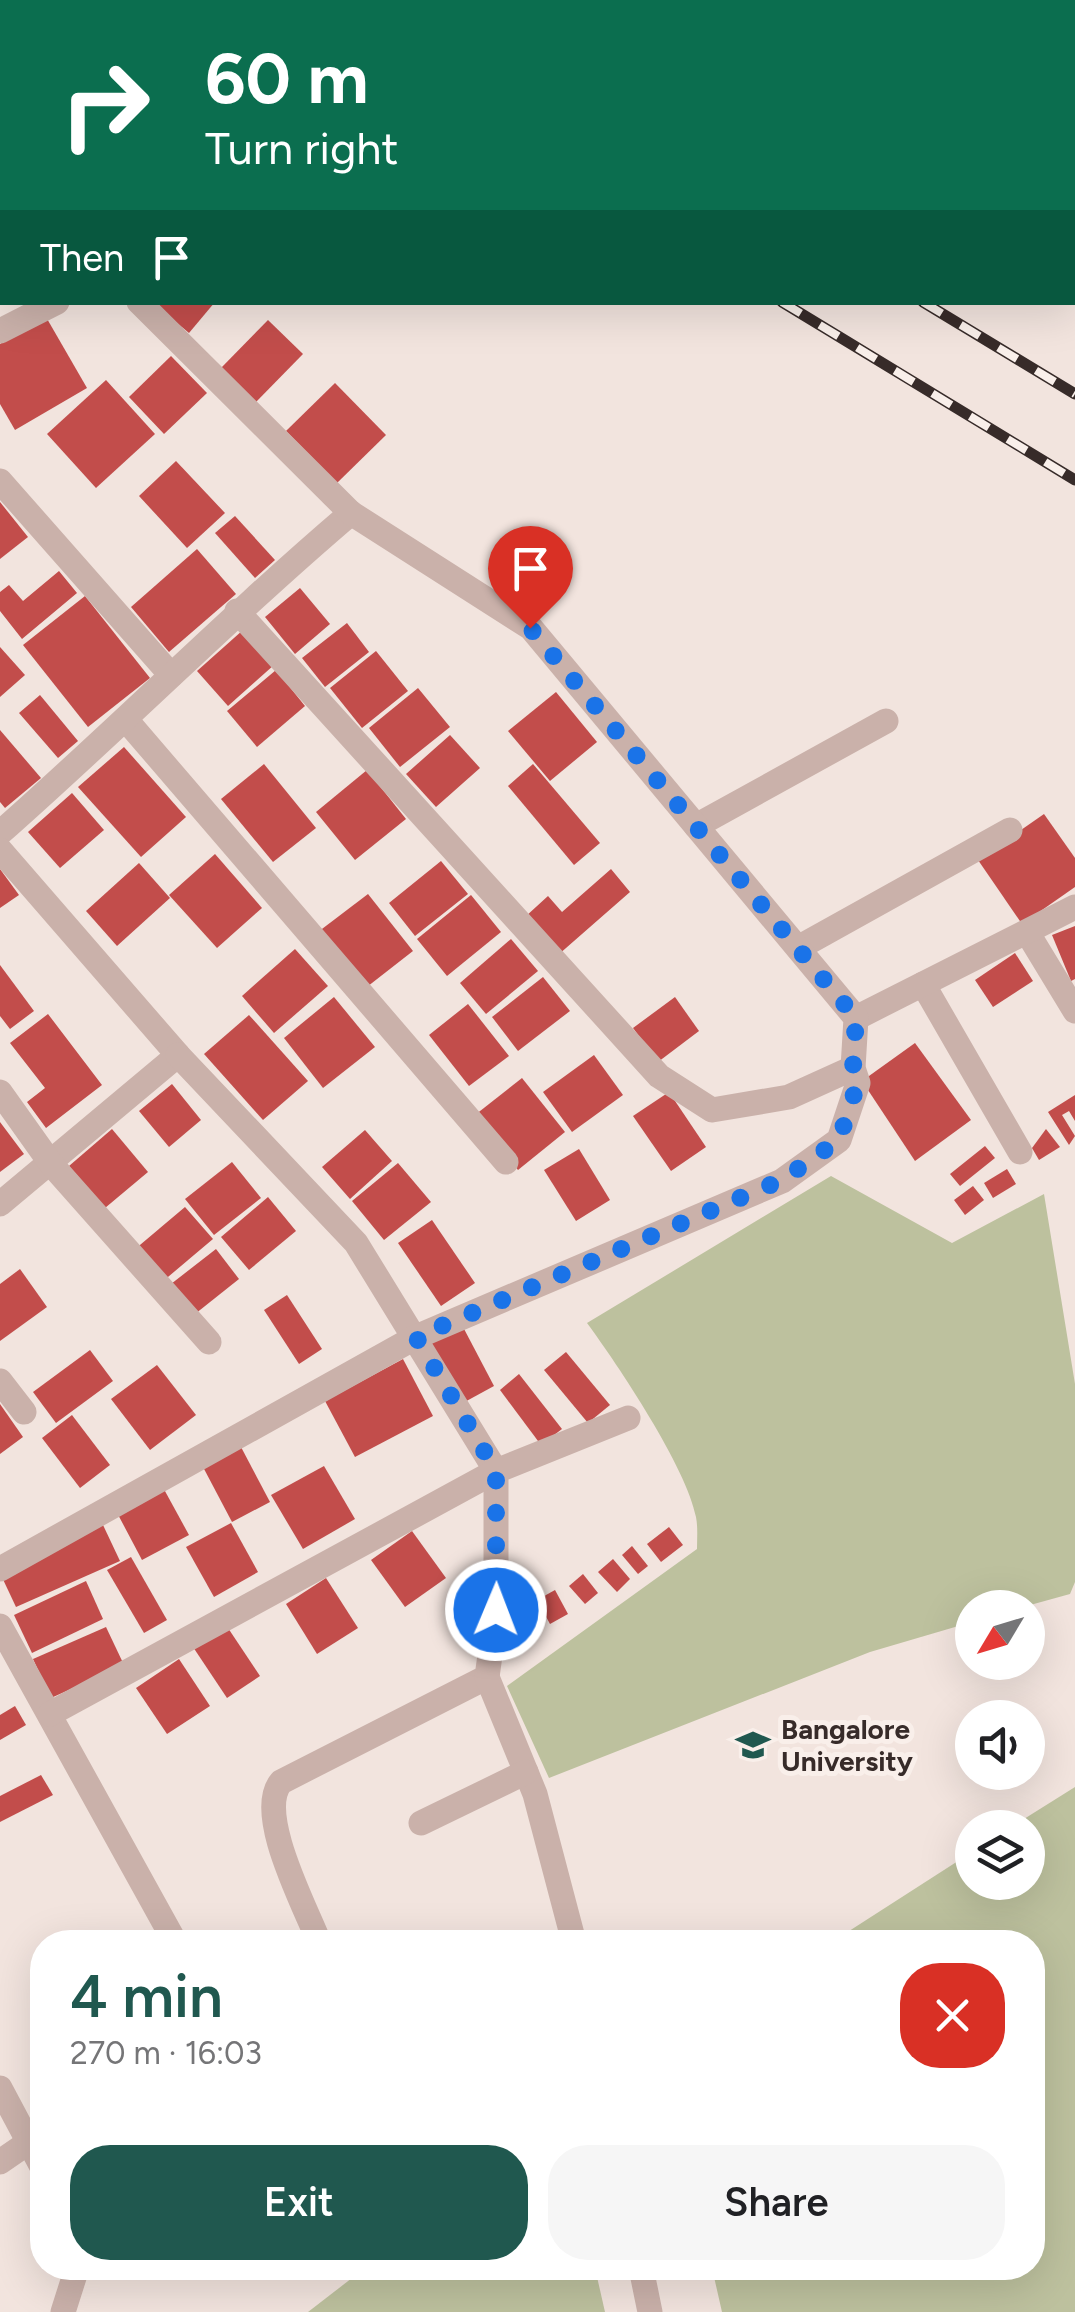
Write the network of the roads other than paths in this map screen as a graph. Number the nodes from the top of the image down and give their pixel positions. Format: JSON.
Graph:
{"nodes":[{"id":1,"x":51,"y":305,"type":"edge"},
{"id":2,"x":142,"y":305,"type":"edge"},
{"id":3,"x":0,"y":332,"type":"edge"},
{"id":4,"x":0,"y":481,"type":"edge"},
{"id":5,"x":351,"y":513,"type":"junction"},
{"id":6,"x":237,"y":611,"type":"junction"},
{"id":7,"x":171,"y":676,"type":"junction"},
{"id":8,"x":886,"y":721,"type":"dead end"},
{"id":9,"x":127,"y":722,"type":"junction"},
{"id":10,"x":696,"y":826,"type":"junction"},
{"id":11,"x":1010,"y":830,"type":"dead end"},
{"id":12,"x":0,"y":833,"type":"edge"},
{"id":13,"x":0,"y":850,"type":"edge"},
{"id":14,"x":1075,"y":906,"type":"edge"},
{"id":15,"x":1026,"y":932,"type":"junction"},
{"id":16,"x":798,"y":948,"type":"junction"},
{"id":17,"x":923,"y":984,"type":"junction"},
{"id":18,"x":1075,"y":1011,"type":"edge"},
{"id":19,"x":856,"y":1018,"type":"junction"},
{"id":20,"x":178,"y":1055,"type":"junction"},
{"id":21,"x":853,"y":1068,"type":"junction"},
{"id":22,"x":0,"y":1092,"type":"edge"},
{"id":23,"x":1020,"y":1152,"type":"dead end"},
{"id":24,"x":506,"y":1162,"type":"dead end"},
{"id":25,"x":52,"y":1164,"type":"junction"},
{"id":26,"x":0,"y":1204,"type":"edge"},
{"id":27,"x":416,"y":1337,"type":"junction"},
{"id":28,"x":209,"y":1342,"type":"dead end"},
{"id":29,"x":0,"y":1381,"type":"edge"},
{"id":30,"x":24,"y":1412,"type":"dead end"},
{"id":31,"x":628,"y":1418,"type":"dead end"},
{"id":32,"x":496,"y":1471,"type":"junction"},
{"id":33,"x":0,"y":1569,"type":"edge"},
{"id":34,"x":0,"y":1626,"type":"edge"},
{"id":35,"x":487,"y":1677,"type":"junction"},
{"id":36,"x":50,"y":1714,"type":"junction"},
{"id":37,"x":526,"y":1772,"type":"junction"},
{"id":38,"x":420,"y":1823,"type":"dead end"},
{"id":39,"x":168,"y":1930,"type":"edge"},
{"id":40,"x":314,"y":1930,"type":"edge"},
{"id":41,"x":571,"y":1930,"type":"edge"},
{"id":42,"x":0,"y":2088,"type":"edge"},
{"id":43,"x":29,"y":2142,"type":"joint"},
{"id":44,"x":0,"y":2162,"type":"edge"},
{"id":45,"x":73,"y":2280,"type":"edge"},
{"id":46,"x":644,"y":2280,"type":"edge"},
{"id":47,"x":63,"y":2312,"type":"edge"},
{"id":48,"x":650,"y":2312,"type":"edge"}],
"edges":[{"from":1,"to":3,"type":"street"},
{"from":2,"to":5,"type":"street"},
{"from":4,"to":7,"type":"street"},
{"from":5,"to":6,"type":"street"},
{"from":5,"to":10,"type":"street"},
{"from":6,"to":7,"type":"street"},
{"from":6,"to":21,"type":"street"},
{"from":7,"to":9,"type":"street"},
{"from":8,"to":10,"type":"street"},
{"from":9,"to":12,"type":"street"},
{"from":9,"to":24,"type":"street"},
{"from":10,"to":16,"type":"street"},
{"from":11,"to":16,"type":"street"},
{"from":13,"to":20,"type":"street"},
{"from":14,"to":15,"type":"street"},
{"from":15,"to":17,"type":"street"},
{"from":15,"to":18,"type":"street"},
{"from":16,"to":19,"type":"street"},
{"from":17,"to":19,"type":"street"},
{"from":17,"to":23,"type":"street"},
{"from":19,"to":21,"type":"street"},
{"from":20,"to":25,"type":"street"},
{"from":20,"to":27,"type":"street"},
{"from":21,"to":27,"type":"street"},
{"from":22,"to":25,"type":"street"},
{"from":25,"to":26,"type":"street"},
{"from":25,"to":28,"type":"street"},
{"from":27,"to":32,"type":"street"},
{"from":27,"to":33,"type":"street"},
{"from":29,"to":30,"type":"street"},
{"from":31,"to":32,"type":"street"},
{"from":32,"to":35,"type":"street"},
{"from":32,"to":36,"type":"street"},
{"from":34,"to":36,"type":"street"},
{"from":35,"to":37,"type":"street"},
{"from":35,"to":40,"type":"street"},
{"from":36,"to":39,"type":"street"},
{"from":37,"to":38,"type":"street"},
{"from":37,"to":41,"type":"street"},
{"from":42,"to":43,"type":"street"},
{"from":43,"to":44,"type":"street"},
{"from":45,"to":47,"type":"street"},
{"from":46,"to":48,"type":"street"}]}
